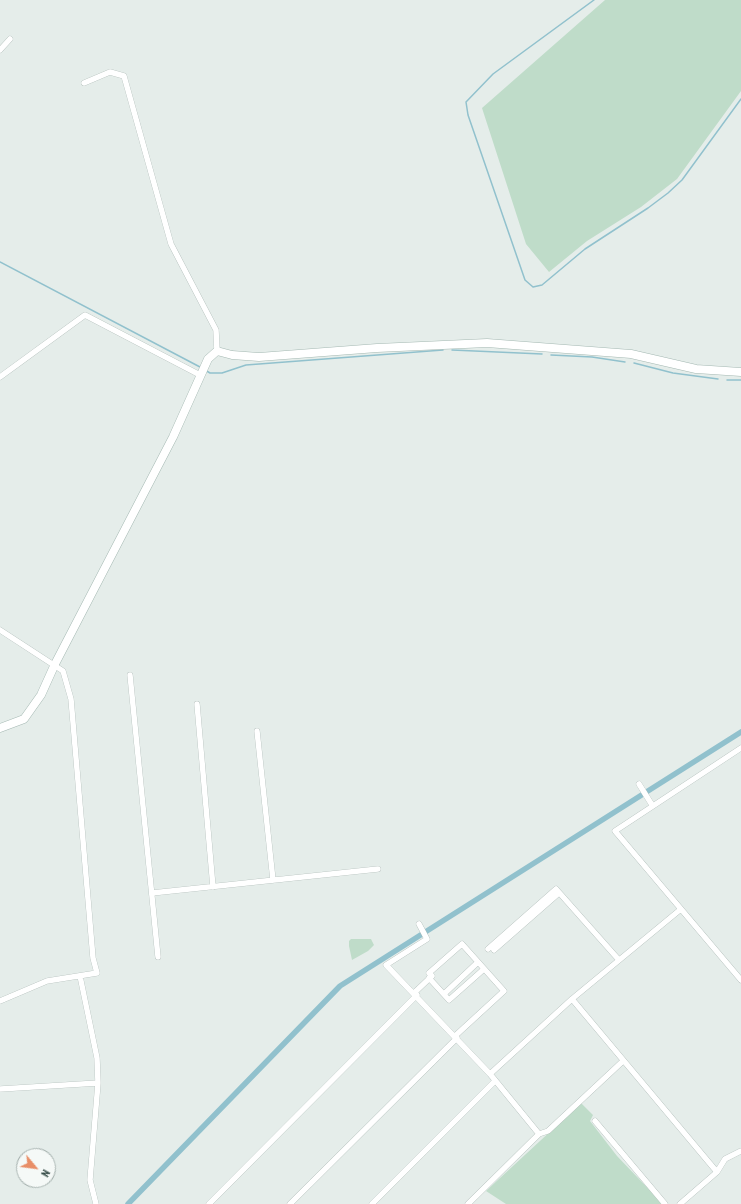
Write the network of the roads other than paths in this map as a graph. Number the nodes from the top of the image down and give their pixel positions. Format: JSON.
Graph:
{"nodes":[{"id":1,"x":10,"y":39,"type":"dead end"},
{"id":2,"x":0,"y":50,"type":"edge"},
{"id":3,"x":84,"y":83,"type":"dead end"},
{"id":4,"x":217,"y":351,"type":"junction"},
{"id":5,"x":202,"y":371,"type":"junction"},
{"id":6,"x":741,"y":372,"type":"edge"},
{"id":7,"x":0,"y":377,"type":"edge"},
{"id":8,"x":0,"y":630,"type":"edge"},
{"id":9,"x":55,"y":664,"type":"junction"},
{"id":10,"x":130,"y":675,"type":"dead end"},
{"id":11,"x":197,"y":704,"type":"dead end"},
{"id":12,"x":0,"y":728,"type":"edge"},
{"id":13,"x":257,"y":731,"type":"dead end"},
{"id":14,"x":741,"y":748,"type":"edge"},
{"id":15,"x":640,"y":784,"type":"dead end"},
{"id":16,"x":652,"y":805,"type":"junction"},
{"id":17,"x":378,"y":869,"type":"dead end"},
{"id":18,"x":274,"y":880,"type":"junction"},
{"id":19,"x":214,"y":887,"type":"junction"},
{"id":20,"x":152,"y":893,"type":"junction"},
{"id":21,"x":681,"y":910,"type":"junction"},
{"id":22,"x":419,"y":924,"type":"dead end"},
{"id":23,"x":491,"y":949,"type":"dead end"},
{"id":24,"x":158,"y":957,"type":"dead end"},
{"id":25,"x":619,"y":960,"type":"junction"},
{"id":26,"x":478,"y":962,"type":"junction"},
{"id":27,"x":484,"y":969,"type":"junction"},
{"id":28,"x":741,"y":969,"type":"edge"},
{"id":29,"x":80,"y":976,"type":"junction"},
{"id":30,"x":429,"y":978,"type":"junction"},
{"id":31,"x":739,"y":978,"type":"edge"},
{"id":32,"x":415,"y":994,"type":"junction"},
{"id":33,"x":444,"y":994,"type":"junction"},
{"id":34,"x":572,"y":999,"type":"junction"},
{"id":35,"x":0,"y":1001,"type":"edge"},
{"id":36,"x":456,"y":1037,"type":"junction"},
{"id":37,"x":622,"y":1061,"type":"junction"},
{"id":38,"x":490,"y":1074,"type":"junction"},
{"id":39,"x":495,"y":1080,"type":"junction"},
{"id":40,"x":98,"y":1083,"type":"junction"},
{"id":41,"x":0,"y":1089,"type":"edge"},
{"id":42,"x":595,"y":1121,"type":"dead end"},
{"id":43,"x":539,"y":1134,"type":"junction"},
{"id":44,"x":741,"y":1152,"type":"edge"},
{"id":45,"x":717,"y":1172,"type":"junction"},
{"id":46,"x":96,"y":1204,"type":"edge"},
{"id":47,"x":209,"y":1204,"type":"edge"},
{"id":48,"x":290,"y":1204,"type":"edge"},
{"id":49,"x":372,"y":1204,"type":"edge"},
{"id":50,"x":468,"y":1204,"type":"edge"},
{"id":51,"x":665,"y":1204,"type":"edge"},
{"id":52,"x":680,"y":1204,"type":"edge"}],
"edges":[{"from":1,"to":2,"type":"street"},
{"from":3,"to":4,"type":"street"},
{"from":4,"to":5,"type":"street"},
{"from":4,"to":6,"type":"street"},
{"from":5,"to":7,"type":"street"},
{"from":5,"to":9,"type":"street"},
{"from":8,"to":9,"type":"street"},
{"from":9,"to":12,"type":"street"},
{"from":9,"to":29,"type":"street"},
{"from":10,"to":20,"type":"street"},
{"from":11,"to":19,"type":"street"},
{"from":13,"to":18,"type":"street"},
{"from":14,"to":16,"type":"street"},
{"from":15,"to":16,"type":"street"},
{"from":16,"to":21,"type":"street"},
{"from":17,"to":18,"type":"street"},
{"from":18,"to":19,"type":"street"},
{"from":19,"to":20,"type":"street"},
{"from":20,"to":24,"type":"street"},
{"from":21,"to":25,"type":"street"},
{"from":21,"to":31,"type":"street"},
{"from":22,"to":32,"type":"street"},
{"from":23,"to":25,"type":"street"},
{"from":25,"to":34,"type":"street"},
{"from":26,"to":27,"type":"street"},
{"from":26,"to":30,"type":"street"},
{"from":26,"to":33,"type":"street"},
{"from":27,"to":33,"type":"street"},
{"from":27,"to":36,"type":"street"},
{"from":28,"to":31,"type":"street"},
{"from":29,"to":35,"type":"street"},
{"from":29,"to":40,"type":"street"},
{"from":30,"to":32,"type":"street"},
{"from":30,"to":33,"type":"street"},
{"from":32,"to":36,"type":"street"},
{"from":32,"to":47,"type":"street"},
{"from":34,"to":37,"type":"street"},
{"from":34,"to":38,"type":"street"},
{"from":36,"to":38,"type":"street"},
{"from":36,"to":48,"type":"street"},
{"from":37,"to":43,"type":"street"},
{"from":37,"to":45,"type":"street"},
{"from":38,"to":39,"type":"street"},
{"from":39,"to":43,"type":"street"},
{"from":39,"to":49,"type":"street"},
{"from":40,"to":41,"type":"street"},
{"from":40,"to":46,"type":"street"},
{"from":42,"to":51,"type":"street"},
{"from":43,"to":50,"type":"street"},
{"from":44,"to":45,"type":"street"},
{"from":45,"to":52,"type":"street"}]}
